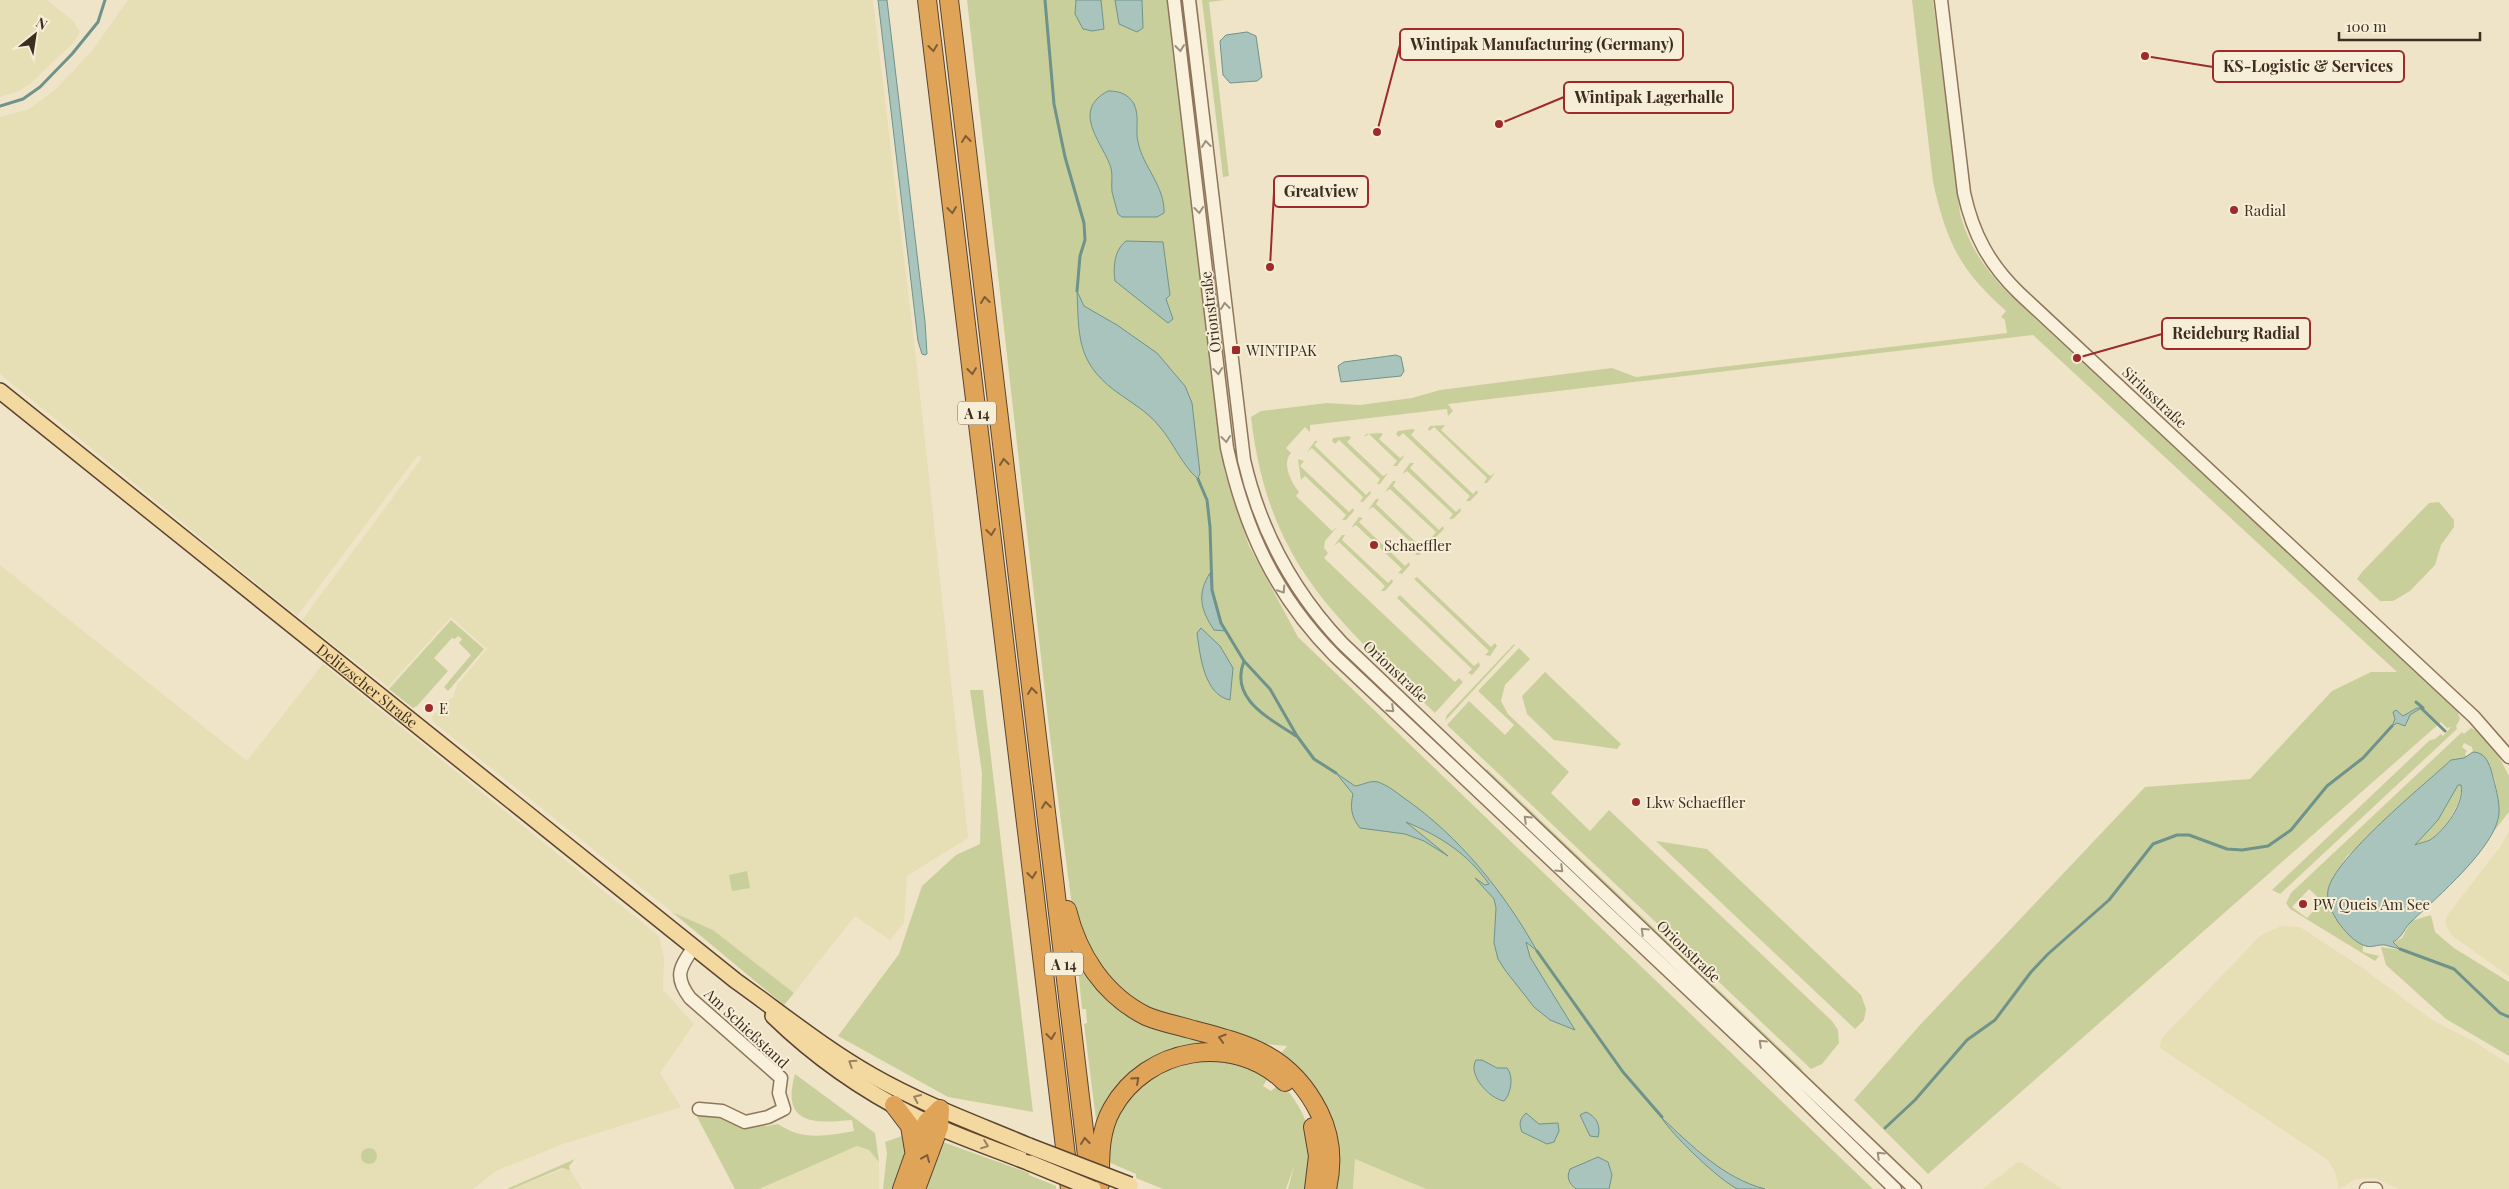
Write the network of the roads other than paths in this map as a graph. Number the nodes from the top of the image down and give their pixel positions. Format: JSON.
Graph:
{"nodes":[{"id":1,"x":927,"y":0,"type":"edge"},
{"id":2,"x":949,"y":0,"type":"edge"},
{"id":3,"x":1174,"y":0,"type":"edge"},
{"id":4,"x":1189,"y":0,"type":"edge"},
{"id":5,"x":1940,"y":0,"type":"edge"},
{"id":6,"x":0,"y":391,"type":"edge"},
{"id":7,"x":2509,"y":757,"type":"edge"},
{"id":8,"x":1049,"y":836,"type":"junction"},
{"id":9,"x":694,"y":947,"type":"junction"},
{"id":10,"x":736,"y":981,"type":"junction"},
{"id":11,"x":894,"y":1105,"type":"junction"},
{"id":12,"x":940,"y":1109,"type":"junction"},
{"id":13,"x":699,"y":1110,"type":"dead end"},
{"id":14,"x":933,"y":1125,"type":"junction"},
{"id":15,"x":914,"y":1151,"type":"junction"},
{"id":16,"x":1134,"y":1187,"type":"edge"},
{"id":17,"x":902,"y":1189,"type":"edge"},
{"id":18,"x":916,"y":1189,"type":"edge"},
{"id":19,"x":1070,"y":1189,"type":"edge"},
{"id":20,"x":1092,"y":1189,"type":"edge"},
{"id":21,"x":1099,"y":1189,"type":"edge"},
{"id":22,"x":1314,"y":1189,"type":"edge"},
{"id":23,"x":1327,"y":1189,"type":"edge"},
{"id":24,"x":1895,"y":1189,"type":"edge"},
{"id":25,"x":1915,"y":1189,"type":"edge"},
{"id":26,"x":2366,"y":1189,"type":"edge"},
{"id":27,"x":2376,"y":1189,"type":"edge"}],
"edges":[{"from":1,"to":19,"type":"highway","number":"A 14","one_way":true},
{"from":8,"to":2,"type":"highway","number":"A 14","one_way":true},
{"from":3,"to":24,"type":"street","name":"Orionstraße","one_way":true},
{"from":25,"to":4,"type":"street","name":"Orionstraße","one_way":true},
{"from":5,"to":7,"type":"street","name":"Siriusstraße"},
{"from":6,"to":9,"type":"main road","name":"Delitzscher Straße"},
{"from":20,"to":8,"type":"highway","number":"A 14","one_way":true},
{"from":23,"to":8,"type":"highway","one_way":true},
{"from":9,"to":10,"type":"main road","name":"Delitzscher Straße"},
{"from":9,"to":13,"type":"street","name":"Am Schießstand"},
{"from":10,"to":11,"type":"main road"},
{"from":12,"to":10,"type":"main road","one_way":true},
{"from":11,"to":14,"type":"main road"},
{"from":11,"to":15,"type":"highway"},
{"from":12,"to":14,"type":"highway"},
{"from":12,"to":16,"type":"main road","bridge":true},
{"from":14,"to":15,"type":"highway"},
{"from":18,"to":14,"type":"highway","one_way":true},
{"from":14,"to":20,"type":"main road","one_way":true,"bridge":true},
{"from":15,"to":17,"type":"highway"},
{"from":21,"to":22,"type":"highway","one_way":true},
{"from":26,"to":27,"type":"street"}]}
